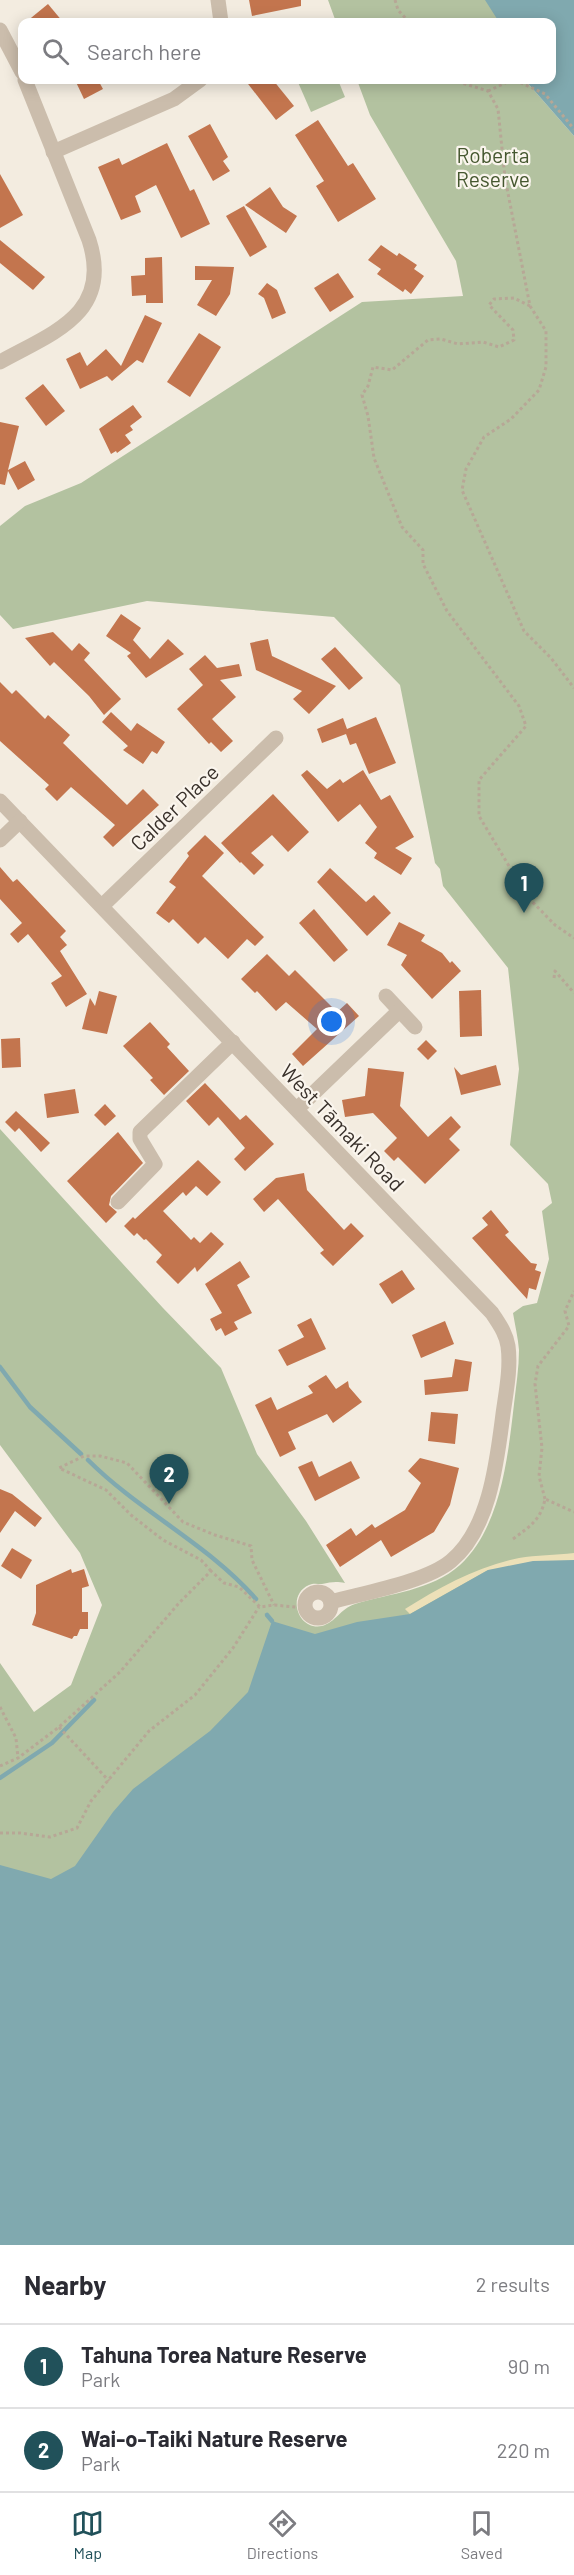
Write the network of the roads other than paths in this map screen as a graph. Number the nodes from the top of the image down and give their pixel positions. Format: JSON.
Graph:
{"nodes":[{"id":1,"x":218,"y":0,"type":"edge"},
{"id":2,"x":220,"y":18,"type":"edge"},
{"id":3,"x":0,"y":30,"type":"edge"},
{"id":4,"x":18,"y":64,"type":"edge"},
{"id":5,"x":28,"y":84,"type":"edge"},
{"id":6,"x":195,"y":84,"type":"edge"},
{"id":7,"x":53,"y":152,"type":"junction"},
{"id":8,"x":0,"y":362,"type":"edge"},
{"id":9,"x":276,"y":738,"type":"dead end"},
{"id":10,"x":0,"y":801,"type":"edge"},
{"id":11,"x":20,"y":821,"type":"junction"},
{"id":12,"x":0,"y":840,"type":"edge"},
{"id":13,"x":102,"y":906,"type":"junction"},
{"id":14,"x":386,"y":996,"type":"dead end"},
{"id":15,"x":399,"y":1011,"type":"junction"},
{"id":16,"x":414,"y":1027,"type":"dead end"},
{"id":17,"x":233,"y":1042,"type":"junction"},
{"id":18,"x":297,"y":1109,"type":"junction"},
{"id":19,"x":118,"y":1202,"type":"dead end"},
{"id":20,"x":305,"y":1608,"type":"road end"}],
"edges":[{"from":1,"to":2,"type":"street"},
{"from":3,"to":4,"type":"street"},
{"from":5,"to":7,"type":"street"},
{"from":6,"to":7,"type":"street"},
{"from":7,"to":8,"type":"street"},
{"from":9,"to":13,"type":"street","name":"Calder Place"},
{"from":10,"to":11,"type":"street","name":"West Tāmaki Road"},
{"from":11,"to":12,"type":"street"},
{"from":11,"to":13,"type":"street","name":"West Tāmaki Road"},
{"from":13,"to":17,"type":"street","name":"West Tāmaki Road"},
{"from":14,"to":15,"type":"street"},
{"from":15,"to":16,"type":"street"},
{"from":15,"to":18,"type":"street"},
{"from":17,"to":18,"type":"street","name":"West Tāmaki Road"},
{"from":17,"to":19,"type":"street"},
{"from":18,"to":20,"type":"street","name":"West Tāmaki Road"}]}
